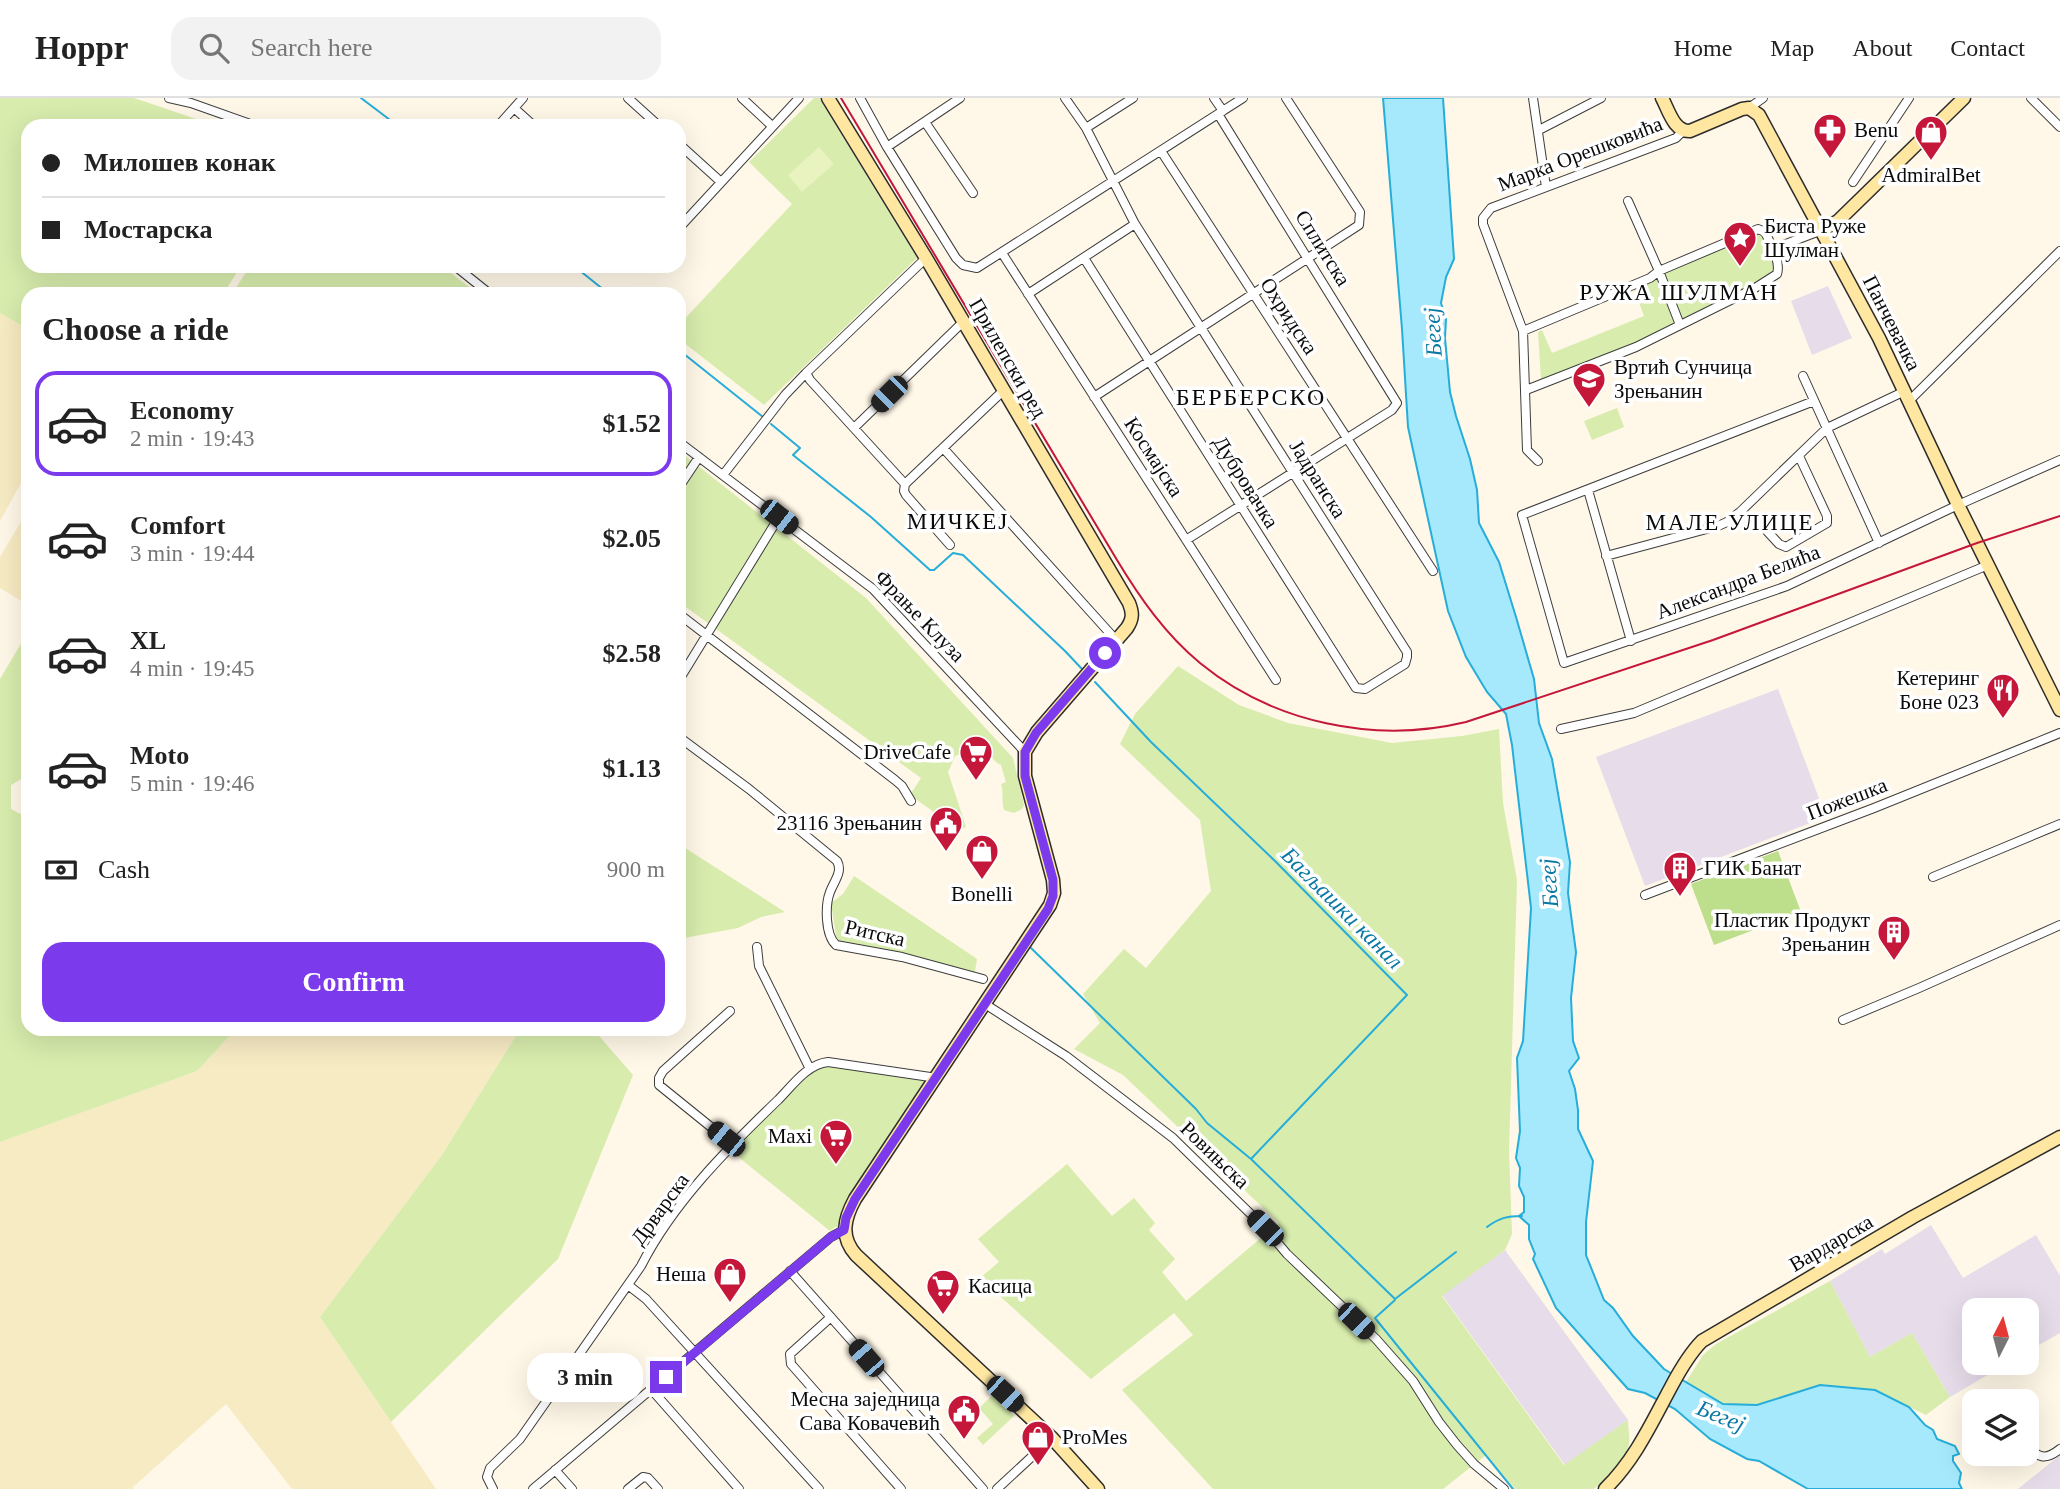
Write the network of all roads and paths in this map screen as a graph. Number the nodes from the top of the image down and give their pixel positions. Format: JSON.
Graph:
{"nodes":[{"id":1,"x":169,"y":98,"type":"edge"},
{"id":2,"x":523,"y":98,"type":"edge"},
{"id":3,"x":628,"y":98,"type":"edge"},
{"id":4,"x":742,"y":98,"type":"edge"},
{"id":5,"x":799,"y":98,"type":"edge"},
{"id":6,"x":828,"y":98,"type":"edge"},
{"id":7,"x":860,"y":98,"type":"edge"},
{"id":8,"x":960,"y":98,"type":"edge"},
{"id":9,"x":1065,"y":98,"type":"edge"},
{"id":10,"x":1133,"y":98,"type":"edge"},
{"id":11,"x":1214,"y":98,"type":"edge"},
{"id":12,"x":1243,"y":98,"type":"edge"},
{"id":13,"x":1286,"y":98,"type":"edge"},
{"id":14,"x":1533,"y":98,"type":"edge"},
{"id":15,"x":1601,"y":98,"type":"edge"},
{"id":16,"x":1662,"y":98,"type":"edge"},
{"id":17,"x":1763,"y":98,"type":"edge"},
{"id":18,"x":1964,"y":98,"type":"edge"},
{"id":19,"x":2031,"y":98,"type":"edge"},
{"id":20,"x":1908,"y":99,"type":"edge"},
{"id":21,"x":514,"y":108,"type":"junction"},
{"id":22,"x":1749,"y":108,"type":"junction"},
{"id":23,"x":1221,"y":113,"type":"junction"},
{"id":24,"x":236,"y":119,"type":"edge"},
{"id":25,"x":504,"y":119,"type":"edge"},
{"id":26,"x":526,"y":119,"type":"edge"},
{"id":27,"x":651,"y":119,"type":"edge"},
{"id":28,"x":925,"y":122,"type":"junction"},
{"id":29,"x":772,"y":125,"type":"junction"},
{"id":30,"x":2060,"y":127,"type":"edge"},
{"id":31,"x":1086,"y":128,"type":"junction"},
{"id":32,"x":1539,"y":130,"type":"junction"},
{"id":33,"x":1683,"y":131,"type":"junction"},
{"id":34,"x":887,"y":147,"type":"junction"},
{"id":35,"x":686,"y":150,"type":"edge"},
{"id":36,"x":1161,"y":151,"type":"junction"},
{"id":37,"x":721,"y":182,"type":"junction"},
{"id":38,"x":1113,"y":182,"type":"junction"},
{"id":39,"x":1853,"y":182,"type":"dead end"},
{"id":40,"x":1546,"y":187,"type":"junction"},
{"id":41,"x":973,"y":193,"type":"dead end"},
{"id":42,"x":1628,"y":201,"type":"dead end"},
{"id":43,"x":686,"y":220,"type":"edge"},
{"id":44,"x":1135,"y":224,"type":"junction"},
{"id":45,"x":1822,"y":230,"type":"junction"},
{"id":46,"x":1773,"y":249,"type":"junction"},
{"id":47,"x":2060,"y":251,"type":"edge"},
{"id":48,"x":1002,"y":253,"type":"junction"},
{"id":49,"x":926,"y":258,"type":"junction"},
{"id":50,"x":1084,"y":258,"type":"junction"},
{"id":51,"x":1308,"y":258,"type":"junction"},
{"id":52,"x":1659,"y":271,"type":"junction"},
{"id":53,"x":464,"y":273,"type":"edge"},
{"id":54,"x":481,"y":287,"type":"edge"},
{"id":55,"x":1254,"y":293,"type":"junction"},
{"id":56,"x":1028,"y":294,"type":"junction"},
{"id":57,"x":964,"y":321,"type":"junction"},
{"id":58,"x":1680,"y":326,"type":"junction"},
{"id":59,"x":1201,"y":328,"type":"junction"},
{"id":60,"x":1523,"y":331,"type":"junction"},
{"id":61,"x":1149,"y":361,"type":"junction"},
{"id":62,"x":806,"y":373,"type":"junction"},
{"id":63,"x":1803,"y":376,"type":"dead end"},
{"id":64,"x":1004,"y":390,"type":"junction"},
{"id":65,"x":1526,"y":390,"type":"junction"},
{"id":66,"x":1907,"y":396,"type":"junction"},
{"id":67,"x":1094,"y":397,"type":"junction"},
{"id":68,"x":1814,"y":401,"type":"junction"},
{"id":69,"x":854,"y":428,"type":"junction"},
{"id":70,"x":1826,"y":428,"type":"junction"},
{"id":71,"x":1348,"y":438,"type":"junction"},
{"id":72,"x":686,"y":447,"type":"edge"},
{"id":73,"x":944,"y":449,"type":"junction"},
{"id":74,"x":1799,"y":456,"type":"junction"},
{"id":75,"x":699,"y":457,"type":"junction"},
{"id":76,"x":2060,"y":460,"type":"edge"},
{"id":77,"x":1538,"y":461,"type":"dead end"},
{"id":78,"x":1292,"y":472,"type":"junction"},
{"id":79,"x":723,"y":475,"type":"junction"},
{"id":80,"x":686,"y":476,"type":"edge"},
{"id":81,"x":905,"y":484,"type":"junction"},
{"id":82,"x":1588,"y":489,"type":"junction"},
{"id":83,"x":1240,"y":505,"type":"junction"},
{"id":84,"x":1958,"y":505,"type":"junction"},
{"id":85,"x":779,"y":517,"type":"junction"},
{"id":86,"x":1767,"y":531,"type":"dead end"},
{"id":87,"x":1186,"y":540,"type":"junction"},
{"id":88,"x":1879,"y":543,"type":"junction"},
{"id":89,"x":950,"y":545,"type":"dead end"},
{"id":90,"x":1606,"y":556,"type":"junction"},
{"id":91,"x":1988,"y":565,"type":"junction"},
{"id":92,"x":1433,"y":571,"type":"dead end"},
{"id":93,"x":686,"y":619,"type":"edge"},
{"id":94,"x":706,"y":634,"type":"junction"},
{"id":95,"x":1116,"y":640,"type":"junction"},
{"id":96,"x":1631,"y":641,"type":"junction"},
{"id":97,"x":686,"y":668,"type":"edge"},
{"id":98,"x":1276,"y":680,"type":"dead end"},
{"id":99,"x":1356,"y":688,"type":"joint"},
{"id":100,"x":2060,"y":710,"type":"edge"},
{"id":101,"x":1562,"y":729,"type":"dead end"},
{"id":102,"x":2060,"y":733,"type":"edge"},
{"id":103,"x":686,"y":742,"type":"edge"},
{"id":104,"x":1025,"y":752,"type":"junction"},
{"id":105,"x":911,"y":801,"type":"dead end"},
{"id":106,"x":2060,"y":824,"type":"edge"},
{"id":107,"x":1933,"y":877,"type":"dead end"},
{"id":108,"x":1645,"y":895,"type":"dead end"},
{"id":109,"x":2060,"y":925,"type":"edge"},
{"id":110,"x":757,"y":947,"type":"dead end"},
{"id":111,"x":984,"y":979,"type":"dead end"},
{"id":112,"x":985,"y":1004,"type":"junction"},
{"id":113,"x":730,"y":1011,"type":"dead end"},
{"id":114,"x":1843,"y":1020,"type":"dead end"},
{"id":115,"x":810,"y":1069,"type":"junction"},
{"id":116,"x":937,"y":1078,"type":"junction"},
{"id":117,"x":2060,"y":1137,"type":"edge"},
{"id":118,"x":732,"y":1144,"type":"junction"},
{"id":119,"x":844,"y":1230,"type":"junction"},
{"id":120,"x":790,"y":1271,"type":"junction"},
{"id":121,"x":628,"y":1285,"type":"junction"},
{"id":122,"x":831,"y":1317,"type":"junction"},
{"id":123,"x":695,"y":1352,"type":"junction"},
{"id":124,"x":651,"y":1389,"type":"junction"},
{"id":125,"x":1052,"y":1438,"type":"junction"},
{"id":126,"x":2060,"y":1449,"type":"edge"},
{"id":127,"x":2039,"y":1456,"type":"edge"},
{"id":128,"x":555,"y":1470,"type":"junction"},
{"id":129,"x":493,"y":1489,"type":"edge"},
{"id":130,"x":533,"y":1489,"type":"edge"},
{"id":131,"x":572,"y":1489,"type":"edge"},
{"id":132,"x":628,"y":1489,"type":"edge"},
{"id":133,"x":659,"y":1489,"type":"edge"},
{"id":134,"x":739,"y":1489,"type":"edge"},
{"id":135,"x":819,"y":1489,"type":"edge"},
{"id":136,"x":901,"y":1489,"type":"edge"},
{"id":137,"x":983,"y":1489,"type":"edge"},
{"id":138,"x":997,"y":1489,"type":"edge"},
{"id":139,"x":1098,"y":1489,"type":"edge"},
{"id":140,"x":1504,"y":1489,"type":"edge"},
{"id":141,"x":1605,"y":1489,"type":"edge"}],
"edges":[{"from":1,"to":24,"type":"street"},
{"from":2,"to":21,"type":"street"},
{"from":3,"to":27,"type":"street"},
{"from":4,"to":29,"type":"street"},
{"from":5,"to":29,"type":"street"},
{"from":6,"to":49,"type":"street","name":"Прилепски ред"},
{"from":7,"to":34,"type":"street"},
{"from":8,"to":28,"type":"street"},
{"from":9,"to":31,"type":"street","name":"Јадранска"},
{"from":10,"to":31,"type":"street"},
{"from":11,"to":23,"type":"street","name":"Сплитска"},
{"from":12,"to":23,"type":"street"},
{"from":13,"to":51,"type":"street"},
{"from":14,"to":32,"type":"street"},
{"from":15,"to":32,"type":"street"},
{"from":16,"to":33,"type":"street"},
{"from":17,"to":22,"type":"street","name":"Марка Орешковића"},
{"from":18,"to":45,"type":"street"},
{"from":19,"to":30,"type":"street"},
{"from":20,"to":39,"type":"street"},
{"from":21,"to":25,"type":"street"},
{"from":21,"to":26,"type":"street"},
{"from":22,"to":33,"type":"street","name":"Марка Орешковића"},
{"from":22,"to":45,"type":"street","name":"Панчевачка"},
{"from":23,"to":36,"type":"street"},
{"from":23,"to":51,"type":"street","name":"Сплитска"},
{"from":28,"to":34,"type":"street"},
{"from":28,"to":41,"type":"street"},
{"from":29,"to":37,"type":"street"},
{"from":31,"to":38,"type":"street","name":"Јадранска"},
{"from":32,"to":40,"type":"street"},
{"from":33,"to":40,"type":"street","name":"Марка Орешковића"},
{"from":34,"to":48,"type":"street"},
{"from":35,"to":37,"type":"street"},
{"from":36,"to":38,"type":"street"},
{"from":36,"to":55,"type":"street","name":"Охридска"},
{"from":37,"to":43,"type":"street"},
{"from":38,"to":44,"type":"street","name":"Јадранска"},
{"from":38,"to":48,"type":"street"},
{"from":40,"to":60,"type":"street","name":"Марка Орешковића"},
{"from":42,"to":52,"type":"street"},
{"from":44,"to":50,"type":"street"},
{"from":44,"to":59,"type":"street","name":"Јадранска"},
{"from":45,"to":46,"type":"street"},
{"from":45,"to":66,"type":"street","name":"Панчевачка"},
{"from":46,"to":52,"type":"street"},
{"from":46,"to":58,"type":"street"},
{"from":47,"to":66,"type":"street"},
{"from":48,"to":56,"type":"street","name":"Космајска"},
{"from":49,"to":57,"type":"street","name":"Прилепски ред"},
{"from":49,"to":62,"type":"street"},
{"from":50,"to":56,"type":"street"},
{"from":50,"to":61,"type":"street","name":"Дубровачка"},
{"from":51,"to":55,"type":"street"},
{"from":51,"to":71,"type":"street","name":"Сплитска"},
{"from":52,"to":58,"type":"street"},
{"from":52,"to":60,"type":"street"},
{"from":53,"to":54,"type":"street"},
{"from":55,"to":59,"type":"street"},
{"from":55,"to":71,"type":"street","name":"Охридска"},
{"from":56,"to":67,"type":"street","name":"Космајска"},
{"from":57,"to":64,"type":"street","name":"Прилепски ред"},
{"from":57,"to":69,"type":"street"},
{"from":58,"to":65,"type":"street"},
{"from":59,"to":61,"type":"street"},
{"from":59,"to":78,"type":"street","name":"Јадранска"},
{"from":60,"to":65,"type":"street"},
{"from":61,"to":67,"type":"street"},
{"from":61,"to":83,"type":"street","name":"Дубровачка"},
{"from":62,"to":69,"type":"street"},
{"from":62,"to":79,"type":"street"},
{"from":63,"to":68,"type":"street"},
{"from":64,"to":73,"type":"street"},
{"from":64,"to":95,"type":"street","name":"Прилепски ред"},
{"from":65,"to":77,"type":"street"},
{"from":66,"to":70,"type":"street"},
{"from":66,"to":84,"type":"street","name":"Панчевачка"},
{"from":67,"to":87,"type":"street","name":"Космајска"},
{"from":68,"to":70,"type":"street"},
{"from":68,"to":82,"type":"street"},
{"from":69,"to":81,"type":"street"},
{"from":70,"to":74,"type":"street"},
{"from":70,"to":88,"type":"street"},
{"from":71,"to":78,"type":"street"},
{"from":71,"to":92,"type":"street","name":"Охридска"},
{"from":72,"to":75,"type":"street","name":"Фрање Клуза"},
{"from":73,"to":81,"type":"street"},
{"from":73,"to":95,"type":"street"},
{"from":74,"to":86,"type":"street"},
{"from":74,"to":90,"type":"street"},
{"from":75,"to":79,"type":"street","name":"Фрање Клуза"},
{"from":75,"to":80,"type":"street"},
{"from":76,"to":84,"type":"street","name":"Александра Белића"},
{"from":78,"to":83,"type":"street"},
{"from":78,"to":99,"type":"street","name":"Јадранска"},
{"from":79,"to":85,"type":"street","name":"Фрање Клуза"},
{"from":81,"to":89,"type":"street"},
{"from":82,"to":90,"type":"street"},
{"from":82,"to":96,"type":"street","name":"Александра Белића"},
{"from":83,"to":87,"type":"street"},
{"from":83,"to":99,"type":"street","name":"Дубровачка"},
{"from":84,"to":88,"type":"street","name":"Александра Белића"},
{"from":84,"to":91,"type":"street","name":"Панчевачка"},
{"from":85,"to":94,"type":"street"},
{"from":85,"to":104,"type":"street","name":"Фрање Клуза"},
{"from":87,"to":98,"type":"street","name":"Космајска"},
{"from":88,"to":96,"type":"street","name":"Александра Белића"},
{"from":90,"to":96,"type":"street"},
{"from":91,"to":100,"type":"street","name":"Панчевачка"},
{"from":91,"to":101,"type":"street"},
{"from":93,"to":94,"type":"street"},
{"from":94,"to":97,"type":"street"},
{"from":94,"to":105,"type":"street"},
{"from":95,"to":104,"type":"street","name":"Прилепски ред"},
{"from":102,"to":108,"type":"street","name":"Пожешка"},
{"from":103,"to":111,"type":"street","name":"Ритска"},
{"from":104,"to":112,"type":"street"},
{"from":106,"to":107,"type":"street"},
{"from":109,"to":114,"type":"street"},
{"from":110,"to":115,"type":"street"},
{"from":112,"to":116,"type":"street"},
{"from":112,"to":140,"type":"street","name":"Ровињска"},
{"from":113,"to":118,"type":"street"},
{"from":115,"to":116,"type":"street"},
{"from":115,"to":118,"type":"street","name":"Дрварска"},
{"from":116,"to":119,"type":"street"},
{"from":117,"to":141,"type":"street","name":"Вардарска"},
{"from":118,"to":121,"type":"street","name":"Дрварска"},
{"from":119,"to":120,"type":"street"},
{"from":119,"to":125,"type":"street"},
{"from":120,"to":122,"type":"street"},
{"from":120,"to":123,"type":"street"},
{"from":121,"to":123,"type":"street"},
{"from":121,"to":129,"type":"street","name":"Дрварска"},
{"from":122,"to":136,"type":"street"},
{"from":122,"to":137,"type":"street"},
{"from":123,"to":124,"type":"street"},
{"from":123,"to":135,"type":"street"},
{"from":124,"to":128,"type":"street"},
{"from":124,"to":134,"type":"street"},
{"from":125,"to":138,"type":"street"},
{"from":125,"to":139,"type":"street"},
{"from":126,"to":127,"type":"street"},
{"from":128,"to":130,"type":"street"},
{"from":128,"to":131,"type":"street"},
{"from":132,"to":133,"type":"street"}]}
